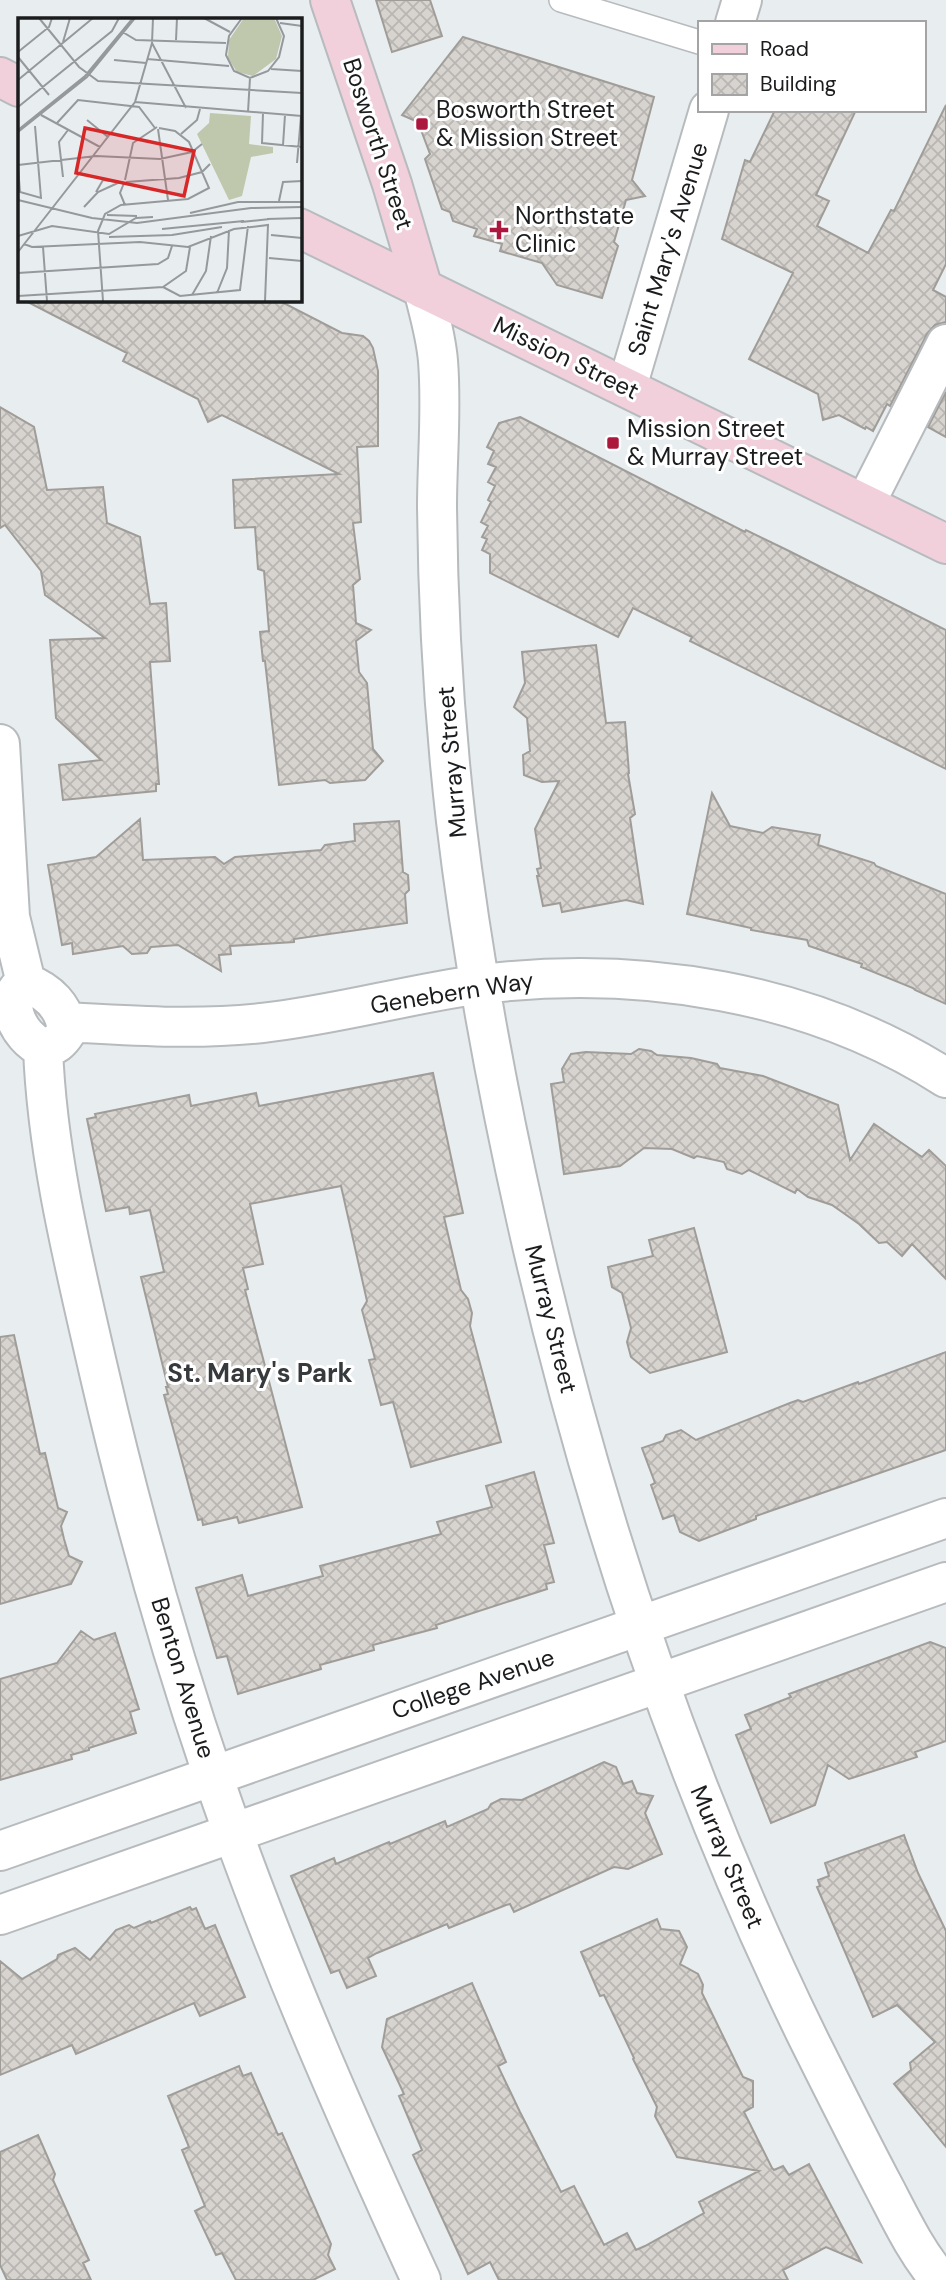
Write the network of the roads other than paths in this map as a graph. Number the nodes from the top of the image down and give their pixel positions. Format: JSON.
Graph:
{"nodes":[{"id":1,"x":330,"y":0,"type":"edge"},
{"id":2,"x":561,"y":0,"type":"edge"},
{"id":3,"x":742,"y":0,"type":"edge"},
{"id":4,"x":736,"y":21,"type":"edge"},
{"id":5,"x":698,"y":43,"type":"edge"},
{"id":6,"x":0,"y":77,"type":"edge"},
{"id":7,"x":18,"y":86,"type":"edge"},
{"id":8,"x":708,"y":112,"type":"edge"},
{"id":9,"x":301,"y":229,"type":"edge"},
{"id":10,"x":423,"y":289,"type":"junction"},
{"id":11,"x":946,"y":344,"type":"edge"},
{"id":12,"x":626,"y":387,"type":"junction"},
{"id":13,"x":865,"y":504,"type":"junction"},
{"id":14,"x":946,"y":544,"type":"edge"},
{"id":15,"x":0,"y":744,"type":"edge"},
{"id":16,"x":5,"y":909,"type":"edge"},
{"id":17,"x":479,"y":985,"type":"junction"},
{"id":18,"x":10,"y":999,"type":"edge"},
{"id":19,"x":54,"y":1035,"type":"junction"},
{"id":20,"x":946,"y":1078,"type":"edge"},
{"id":21,"x":946,"y":1518,"type":"edge"},
{"id":22,"x":946,"y":1582,"type":"edge"},
{"id":23,"x":638,"y":1626,"type":"junction"},
{"id":24,"x":658,"y":1683,"type":"junction"},
{"id":25,"x":213,"y":1776,"type":"junction"},
{"id":26,"x":232,"y":1832,"type":"junction"},
{"id":27,"x":0,"y":1851,"type":"edge"},
{"id":28,"x":0,"y":1914,"type":"edge"},
{"id":29,"x":939,"y":2278,"type":"edge"},
{"id":30,"x":421,"y":2280,"type":"edge"}],
"edges":[{"from":1,"to":10,"type":"main road","name":"Bosworth Street"},
{"from":2,"to":5,"type":"lane"},
{"from":3,"to":4,"type":"street"},
{"from":6,"to":7,"type":"main road"},
{"from":8,"to":12,"type":"street","name":"Saint Mary's Avenue"},
{"from":9,"to":10,"type":"main road","name":"Mission Street"},
{"from":10,"to":12,"type":"main road","name":"Mission Street"},
{"from":10,"to":17,"type":"street","name":"Murray Street"},
{"from":11,"to":13,"type":"street"},
{"from":12,"to":13,"type":"main road","name":"Mission Street"},
{"from":13,"to":14,"type":"main road","name":"Mission Street"},
{"from":15,"to":16,"type":"street"},
{"from":16,"to":18,"type":"street"},
{"from":17,"to":19,"type":"street","name":"Genebern Way"},
{"from":17,"to":20,"type":"street","name":"Genebern Way"},
{"from":17,"to":23,"type":"street","name":"Murray Street"},
{"from":18,"to":19,"type":"street"},
{"from":19,"to":25,"type":"street","name":"Benton Avenue"},
{"from":21,"to":23,"type":"street","name":"College Avenue"},
{"from":22,"to":24,"type":"street"},
{"from":23,"to":24,"type":"street","name":"Murray Street"},
{"from":23,"to":25,"type":"street","name":"College Avenue"},
{"from":24,"to":26,"type":"street"},
{"from":24,"to":29,"type":"street","name":"Murray Street"},
{"from":25,"to":26,"type":"street","name":"Benton Avenue"},
{"from":25,"to":27,"type":"street","name":"College Avenue"},
{"from":26,"to":28,"type":"street"},
{"from":26,"to":30,"type":"street","name":"Benton Avenue"}]}
